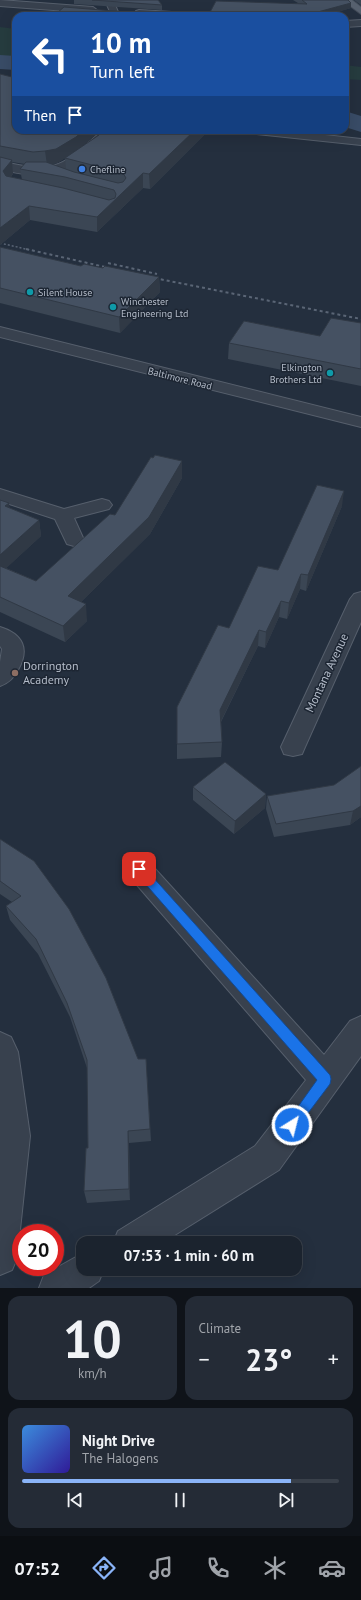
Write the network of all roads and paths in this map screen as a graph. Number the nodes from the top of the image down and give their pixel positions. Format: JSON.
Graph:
{"nodes":[{"id":1,"x":109,"y":0,"type":"edge"},
{"id":2,"x":346,"y":0,"type":"edge"},
{"id":3,"x":0,"y":3,"type":"edge"},
{"id":4,"x":361,"y":11,"type":"edge"},
{"id":5,"x":114,"y":12,"type":"joint"},
{"id":6,"x":361,"y":23,"type":"edge"},
{"id":7,"x":349,"y":24,"type":"edge"},
{"id":8,"x":105,"y":134,"type":"edge"},
{"id":9,"x":286,"y":134,"type":"edge"},
{"id":10,"x":361,"y":142,"type":"edge"},
{"id":11,"x":0,"y":166,"type":"edge"},
{"id":12,"x":49,"y":170,"type":"junction"},
{"id":13,"x":24,"y":171,"type":"junction"},
{"id":14,"x":67,"y":177,"type":"edge"},
{"id":15,"x":15,"y":181,"type":"edge"},
{"id":16,"x":0,"y":332,"type":"edge"},
{"id":17,"x":361,"y":422,"type":"edge"},
{"id":18,"x":0,"y":495,"type":"edge"},
{"id":19,"x":102,"y":505,"type":"dead end"},
{"id":20,"x":63,"y":515,"type":"junction"},
{"id":21,"x":74,"y":540,"type":"dead end"},
{"id":22,"x":361,"y":599,"type":"edge"},
{"id":23,"x":0,"y":635,"type":"edge"},
{"id":24,"x":0,"y":678,"type":"edge"},
{"id":25,"x":293,"y":747,"type":"dead end"},
{"id":26,"x":139,"y":869,"type":"dead end"},
{"id":27,"x":361,"y":1031,"type":"edge"},
{"id":28,"x":0,"y":1047,"type":"edge"},
{"id":29,"x":325,"y":1079,"type":"junction"},
{"id":30,"x":141,"y":1236,"type":"edge"},
{"id":31,"x":0,"y":1258,"type":"edge"},
{"id":32,"x":76,"y":1276,"type":"edge"},
{"id":33,"x":57,"y":1288,"type":"edge"}],
"edges":[{"from":1,"to":5,"type":"street"},
{"from":2,"to":4,"type":"main road"},
{"from":3,"to":5,"type":"street"},
{"from":6,"to":7,"type":"street"},
{"from":8,"to":12,"type":"street"},
{"from":9,"to":10,"type":"street"},
{"from":11,"to":13,"type":"street"},
{"from":12,"to":13,"type":"street"},
{"from":12,"to":14,"type":"street"},
{"from":13,"to":15,"type":"street"},
{"from":16,"to":17,"type":"street","name":"Baltimore Road"},
{"from":18,"to":20,"type":"street"},
{"from":19,"to":20,"type":"street"},
{"from":20,"to":21,"type":"street"},
{"from":22,"to":25,"type":"street","name":"Montana Avenue"},
{"from":23,"to":24,"type":"street"},
{"from":26,"to":29,"type":"street"},
{"from":27,"to":29,"type":"street"},
{"from":28,"to":31,"type":"street"},
{"from":29,"to":30,"type":"street"},
{"from":32,"to":33,"type":"street"}]}
